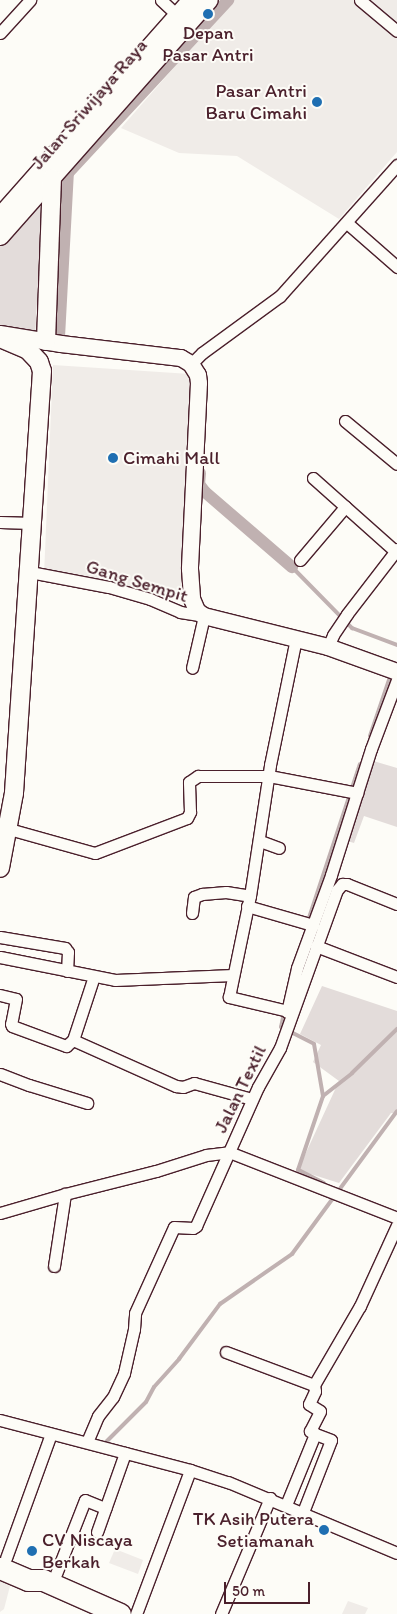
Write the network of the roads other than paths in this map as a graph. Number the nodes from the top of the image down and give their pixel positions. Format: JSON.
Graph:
{"nodes":[{"id":1,"x":30,"y":0,"type":"edge"},
{"id":2,"x":161,"y":0,"type":"edge"},
{"id":3,"x":192,"y":0,"type":"edge"},
{"id":4,"x":208,"y":0,"type":"edge"},
{"id":5,"x":360,"y":0,"type":"edge"},
{"id":6,"x":178,"y":16,"type":"junction"},
{"id":7,"x":4,"y":20,"type":"edge"},
{"id":8,"x":397,"y":31,"type":"edge"},
{"id":9,"x":0,"y":33,"type":"edge"},
{"id":10,"x":397,"y":165,"type":"edge"},
{"id":11,"x":52,"y":178,"type":"junction"},
{"id":12,"x":0,"y":217,"type":"edge"},
{"id":13,"x":347,"y":223,"type":"junction"},
{"id":14,"x":0,"y":236,"type":"edge"},
{"id":15,"x":397,"y":267,"type":"edge"},
{"id":16,"x":0,"y":334,"type":"edge"},
{"id":17,"x":0,"y":338,"type":"edge"},
{"id":18,"x":46,"y":341,"type":"junction"},
{"id":19,"x":191,"y":364,"type":"junction"},
{"id":20,"x":345,"y":421,"type":"dead end"},
{"id":21,"x":397,"y":464,"type":"edge"},
{"id":22,"x":313,"y":478,"type":"dead end"},
{"id":23,"x":345,"y":507,"type":"junction"},
{"id":24,"x":0,"y":522,"type":"edge"},
{"id":25,"x":32,"y":523,"type":"junction"},
{"id":26,"x":396,"y":550,"type":"edge"},
{"id":27,"x":300,"y":560,"type":"dead end"},
{"id":28,"x":30,"y":572,"type":"junction"},
{"id":29,"x":204,"y":616,"type":"junction"},
{"id":30,"x":296,"y":638,"type":"junction"},
{"id":31,"x":330,"y":641,"type":"junction"},
{"id":32,"x":192,"y":668,"type":"dead end"},
{"id":33,"x":394,"y":673,"type":"edge"},
{"id":34,"x":270,"y":776,"type":"junction"},
{"id":35,"x":357,"y":793,"type":"junction"},
{"id":36,"x":8,"y":828,"type":"junction"},
{"id":37,"x":260,"y":841,"type":"junction"},
{"id":38,"x":279,"y":848,"type":"dead end"},
{"id":39,"x":0,"y":868,"type":"edge"},
{"id":40,"x":249,"y":901,"type":"junction"},
{"id":41,"x":397,"y":904,"type":"edge"},
{"id":42,"x":192,"y":913,"type":"dead end"},
{"id":43,"x":313,"y":925,"type":"junction"},
{"id":44,"x":0,"y":937,"type":"edge"},
{"id":45,"x":316,"y":946,"type":"junction"},
{"id":46,"x":0,"y":957,"type":"edge"},
{"id":47,"x":67,"y":970,"type":"junction"},
{"id":48,"x":233,"y":975,"type":"junction"},
{"id":49,"x":94,"y":976,"type":"junction"},
{"id":50,"x":397,"y":977,"type":"edge"},
{"id":51,"x":0,"y":995,"type":"edge"},
{"id":52,"x":288,"y":1011,"type":"junction"},
{"id":53,"x":72,"y":1040,"type":"junction"},
{"id":54,"x":282,"y":1041,"type":"junction"},
{"id":55,"x":0,"y":1074,"type":"edge"},
{"id":56,"x":252,"y":1099,"type":"junction"},
{"id":57,"x":87,"y":1102,"type":"dead end"},
{"id":58,"x":228,"y":1152,"type":"junction"},
{"id":59,"x":65,"y":1194,"type":"junction"},
{"id":60,"x":0,"y":1214,"type":"edge"},
{"id":61,"x":397,"y":1218,"type":"edge"},
{"id":62,"x":397,"y":1225,"type":"edge"},
{"id":63,"x":54,"y":1266,"type":"dead end"},
{"id":64,"x":226,"y":1352,"type":"dead end"},
{"id":65,"x":314,"y":1385,"type":"junction"},
{"id":66,"x":0,"y":1420,"type":"edge"},
{"id":67,"x":51,"y":1434,"type":"junction"},
{"id":68,"x":315,"y":1434,"type":"junction"},
{"id":69,"x":87,"y":1442,"type":"junction"},
{"id":70,"x":125,"y":1453,"type":"junction"},
{"id":71,"x":190,"y":1470,"type":"junction"},
{"id":72,"x":270,"y":1498,"type":"junction"},
{"id":73,"x":286,"y":1505,"type":"junction"},
{"id":74,"x":106,"y":1508,"type":"junction"},
{"id":75,"x":303,"y":1512,"type":"junction"},
{"id":76,"x":97,"y":1532,"type":"dead end"},
{"id":77,"x":397,"y":1553,"type":"edge"},
{"id":78,"x":21,"y":1570,"type":"edge"},
{"id":79,"x":120,"y":1614,"type":"edge"},
{"id":80,"x":136,"y":1614,"type":"edge"},
{"id":81,"x":221,"y":1614,"type":"edge"}],
"edges":[{"from":1,"to":7,"type":"street"},
{"from":2,"to":6,"type":"street"},
{"from":3,"to":6,"type":"main road","name":"Jalan Sriwijaya Raya"},
{"from":4,"to":11,"type":"main road","name":"Jalan Sriwijaya Raya"},
{"from":5,"to":8,"type":"street"},
{"from":6,"to":12,"type":"main road","name":"Jalan Sriwijaya Raya"},
{"from":7,"to":9,"type":"street"},
{"from":10,"to":13,"type":"street"},
{"from":11,"to":14,"type":"main road","name":"Jalan Sriwijaya Raya"},
{"from":11,"to":18,"type":"main road"},
{"from":13,"to":15,"type":"street"},
{"from":13,"to":19,"type":"street"},
{"from":16,"to":18,"type":"main road"},
{"from":17,"to":25,"type":"main road"},
{"from":18,"to":19,"type":"main road"},
{"from":19,"to":29,"type":"main road"},
{"from":20,"to":21,"type":"street"},
{"from":22,"to":23,"type":"street"},
{"from":23,"to":26,"type":"street"},
{"from":23,"to":27,"type":"street"},
{"from":24,"to":25,"type":"street"},
{"from":25,"to":28,"type":"main road"},
{"from":26,"to":31,"type":"street"},
{"from":28,"to":29,"type":"street","name":"Gang Sempit"},
{"from":28,"to":36,"type":"main road"},
{"from":29,"to":30,"type":"main road"},
{"from":29,"to":32,"type":"street"},
{"from":30,"to":31,"type":"main road"},
{"from":30,"to":34,"type":"street"},
{"from":31,"to":33,"type":"main road"},
{"from":33,"to":35,"type":"street"},
{"from":34,"to":35,"type":"street"},
{"from":34,"to":36,"type":"street"},
{"from":34,"to":37,"type":"street"},
{"from":35,"to":43,"type":"street"},
{"from":36,"to":39,"type":"main road"},
{"from":37,"to":38,"type":"street"},
{"from":37,"to":40,"type":"street"},
{"from":40,"to":42,"type":"street"},
{"from":40,"to":43,"type":"street"},
{"from":40,"to":48,"type":"street"},
{"from":41,"to":45,"type":"street"},
{"from":43,"to":52,"type":"street"},
{"from":44,"to":47,"type":"street"},
{"from":45,"to":50,"type":"street"},
{"from":45,"to":54,"type":"street"},
{"from":46,"to":47,"type":"street"},
{"from":47,"to":49,"type":"street"},
{"from":48,"to":49,"type":"street"},
{"from":48,"to":52,"type":"street"},
{"from":49,"to":53,"type":"street"},
{"from":51,"to":53,"type":"street"},
{"from":52,"to":54,"type":"street"},
{"from":53,"to":56,"type":"street"},
{"from":54,"to":56,"type":"street","name":"Jalan Textil"},
{"from":55,"to":57,"type":"street"},
{"from":56,"to":58,"type":"street","name":"Jalan Textil"},
{"from":58,"to":59,"type":"street"},
{"from":58,"to":61,"type":"street"},
{"from":58,"to":69,"type":"street","name":"Jalan Textil"},
{"from":59,"to":60,"type":"street"},
{"from":59,"to":63,"type":"street"},
{"from":62,"to":65,"type":"street"},
{"from":64,"to":65,"type":"street"},
{"from":65,"to":68,"type":"street"},
{"from":66,"to":67,"type":"street"},
{"from":67,"to":69,"type":"street"},
{"from":67,"to":78,"type":"street"},
{"from":68,"to":73,"type":"street"},
{"from":68,"to":75,"type":"street"},
{"from":69,"to":70,"type":"street"},
{"from":70,"to":71,"type":"street"},
{"from":70,"to":74,"type":"street"},
{"from":71,"to":72,"type":"street"},
{"from":71,"to":80,"type":"street"},
{"from":72,"to":73,"type":"street"},
{"from":72,"to":81,"type":"street"},
{"from":73,"to":75,"type":"street"},
{"from":74,"to":76,"type":"street"},
{"from":74,"to":78,"type":"street"},
{"from":75,"to":77,"type":"street"},
{"from":78,"to":79,"type":"highway"}]}
